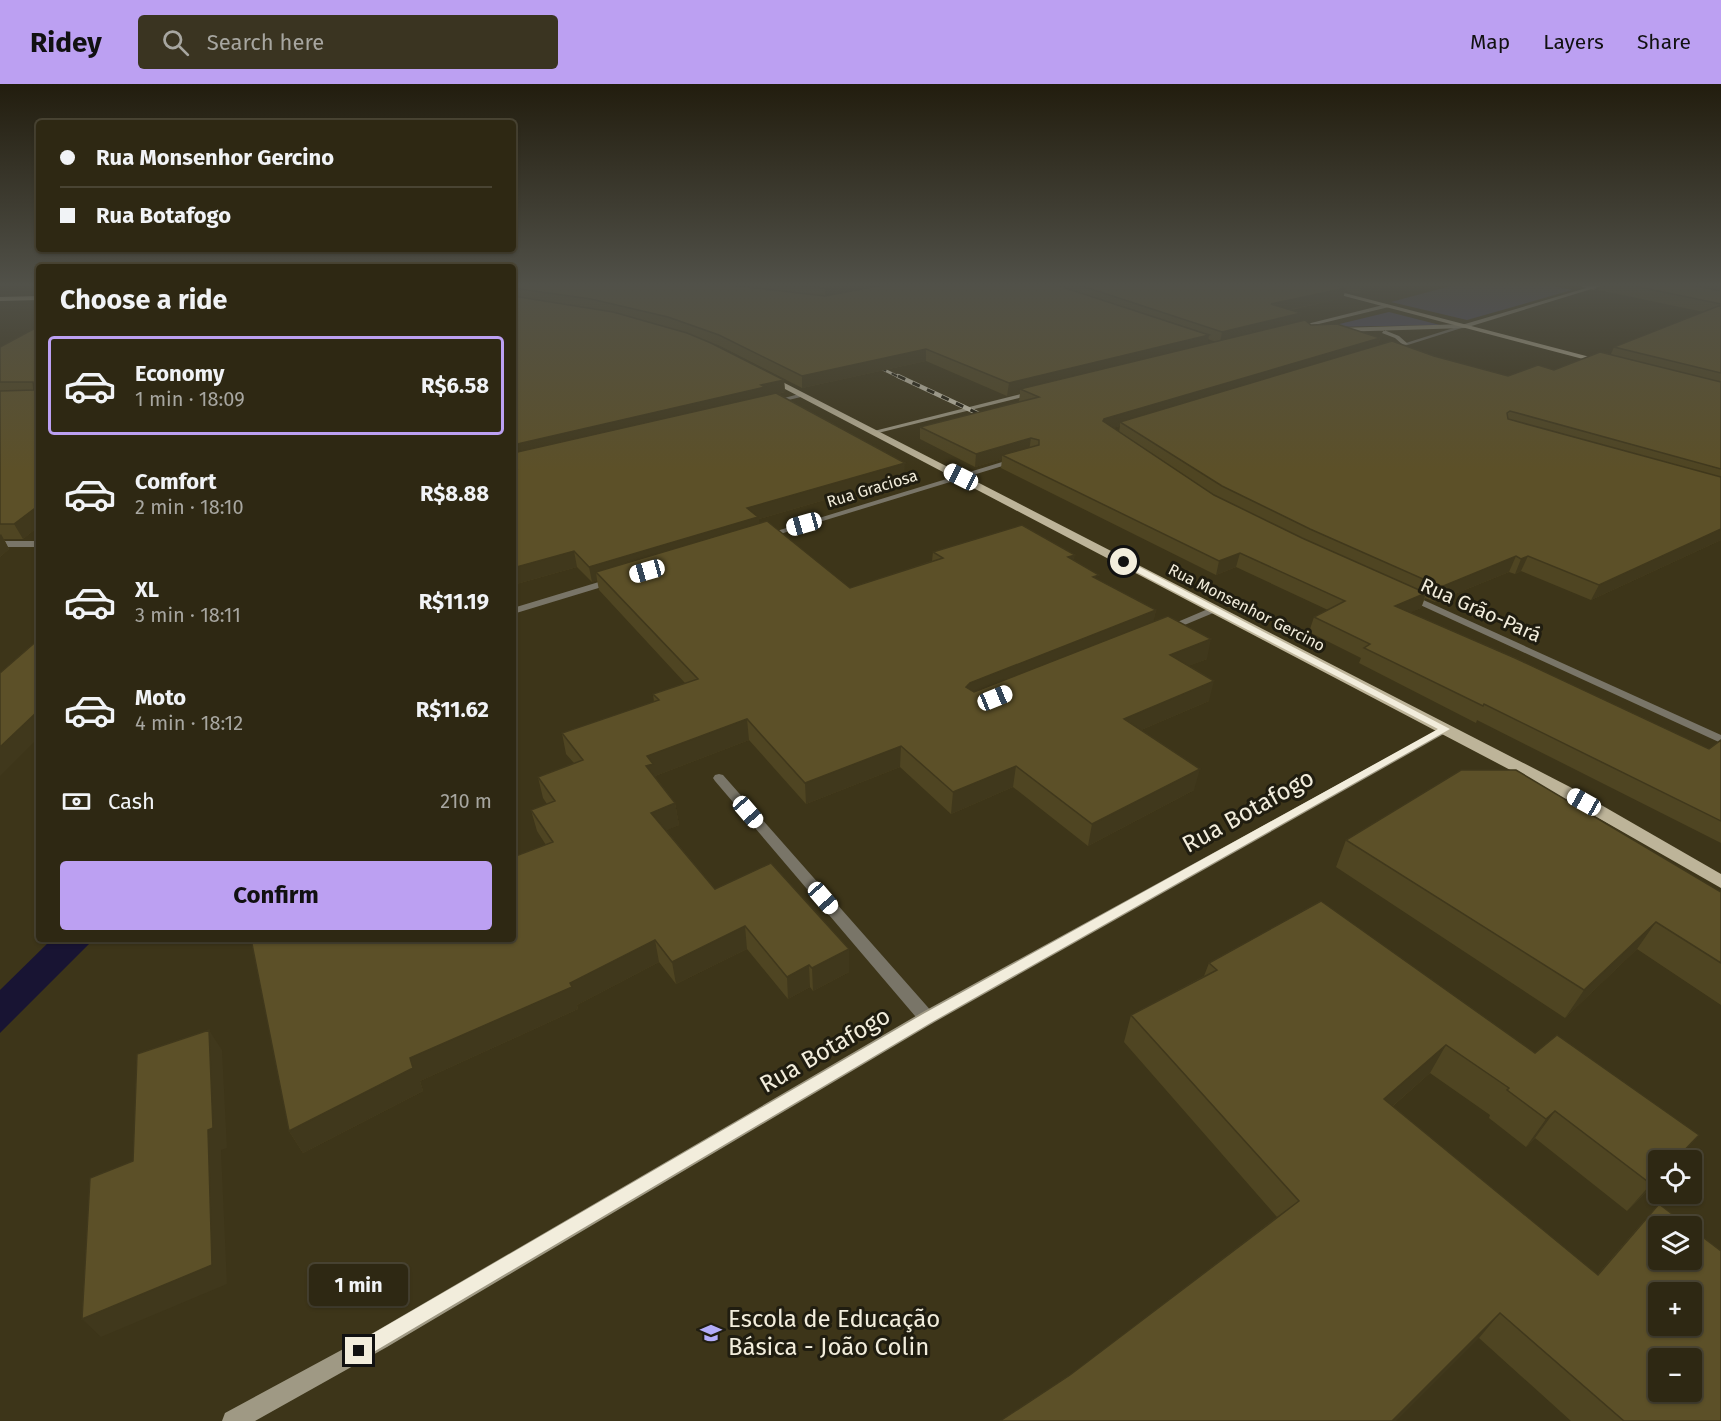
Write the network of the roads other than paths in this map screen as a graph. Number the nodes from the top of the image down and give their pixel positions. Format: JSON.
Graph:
{"nodes":[{"id":1,"x":1401,"y":345,"type":"edge"},
{"id":2,"x":1539,"y":345,"type":"edge"},
{"id":3,"x":1383,"y":351,"type":"edge"},
{"id":4,"x":1618,"y":366,"type":"edge"},
{"id":5,"x":755,"y":370,"type":"edge"},
{"id":6,"x":1046,"y":390,"type":"edge"},
{"id":7,"x":803,"y":395,"type":"junction"},
{"id":8,"x":768,"y":403,"type":"edge"},
{"id":9,"x":874,"y":432,"type":"junction"},
{"id":10,"x":1023,"y":458,"type":"edge"},
{"id":11,"x":961,"y":477,"type":"junction"},
{"id":12,"x":754,"y":539,"type":"edge"},
{"id":13,"x":0,"y":544,"type":"edge"},
{"id":14,"x":36,"y":544,"type":"edge"},
{"id":15,"x":616,"y":580,"type":"edge"},
{"id":16,"x":1399,"y":592,"type":"edge"},
{"id":17,"x":1215,"y":609,"type":"junction"},
{"id":18,"x":516,"y":610,"type":"edge"},
{"id":19,"x":1160,"y":632,"type":"edge"},
{"id":20,"x":1445,"y":729,"type":"junction"},
{"id":21,"x":1721,"y":739,"type":"edge"},
{"id":22,"x":718,"y":778,"type":"dead end"},
{"id":23,"x":1721,"y":882,"type":"edge"},
{"id":24,"x":927,"y":1018,"type":"junction"},
{"id":25,"x":233,"y":1421,"type":"edge"}],
"edges":[{"from":1,"to":3,"type":"street"},
{"from":2,"to":4,"type":"main road"},
{"from":5,"to":7,"type":"main road","name":"Rua Monsenhor Gercino"},
{"from":6,"to":9,"type":"street"},
{"from":7,"to":8,"type":"street"},
{"from":7,"to":9,"type":"main road","name":"Rua Monsenhor Gercino"},
{"from":9,"to":11,"type":"main road","name":"Rua Monsenhor Gercino"},
{"from":10,"to":11,"type":"street","name":"Rua Graciosa"},
{"from":11,"to":12,"type":"street","name":"Rua Graciosa"},
{"from":11,"to":17,"type":"main road","name":"Rua Monsenhor Gercino"},
{"from":13,"to":14,"type":"street"},
{"from":15,"to":18,"type":"street"},
{"from":16,"to":21,"type":"street","name":"Rua Grão-Pará"},
{"from":17,"to":19,"type":"street"},
{"from":17,"to":20,"type":"main road","name":"Rua Monsenhor Gercino"},
{"from":20,"to":23,"type":"main road","name":"Rua Monsenhor Gercino"},
{"from":20,"to":24,"type":"street","name":"Rua Botafogo"},
{"from":22,"to":24,"type":"street"},
{"from":24,"to":25,"type":"street","name":"Rua Botafogo"}]}
